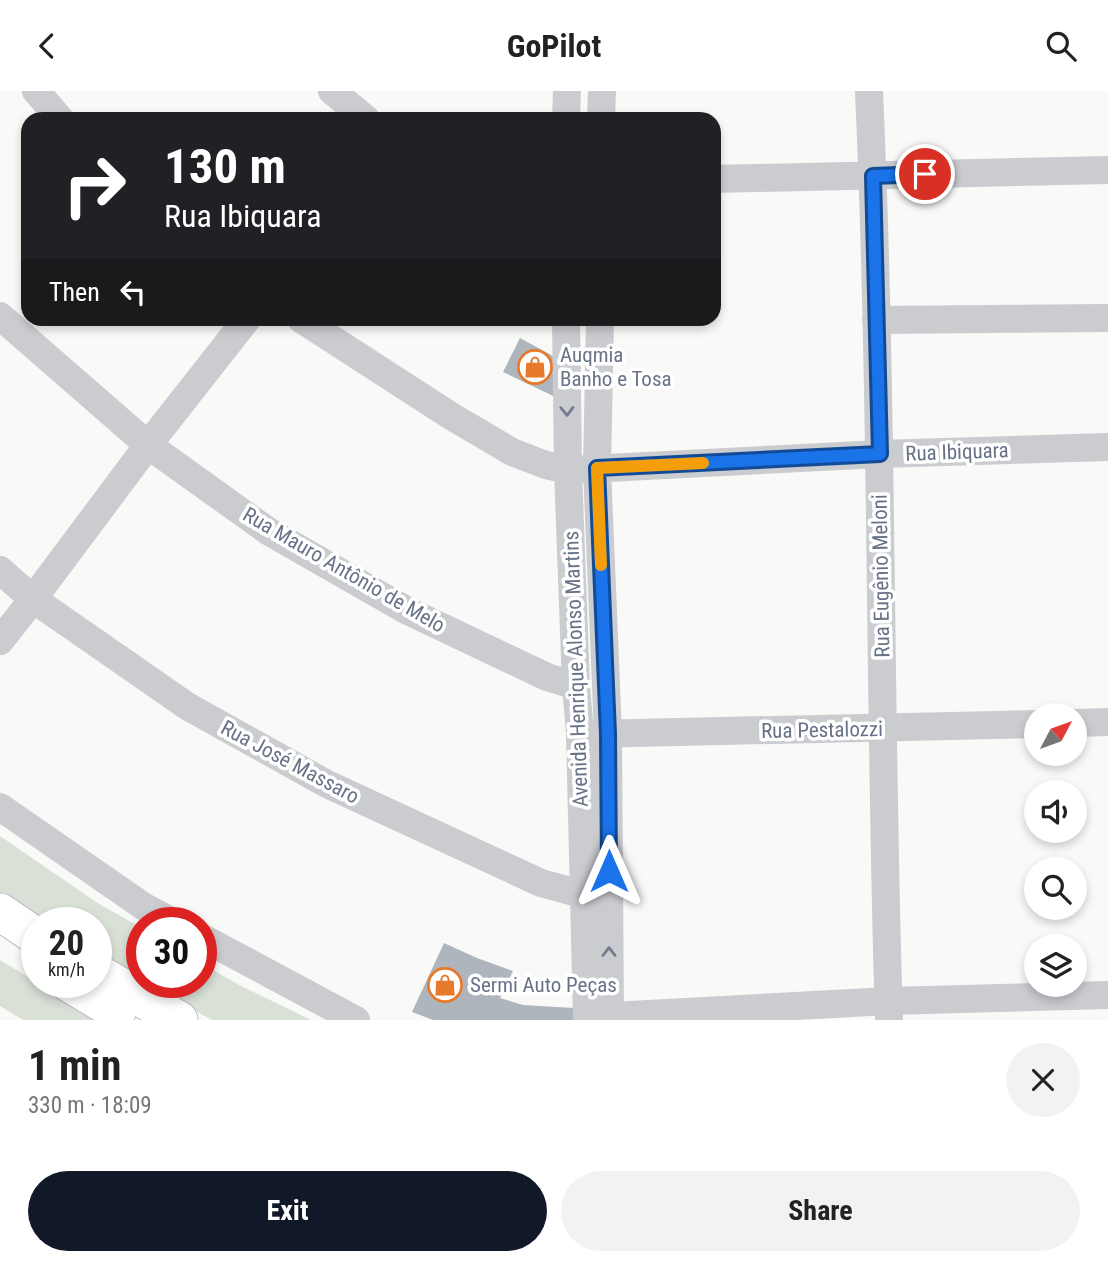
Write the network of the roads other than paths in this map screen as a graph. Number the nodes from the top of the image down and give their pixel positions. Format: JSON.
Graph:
{"nodes":[{"id":1,"x":36,"y":91,"type":"edge"},
{"id":2,"x":332,"y":91,"type":"edge"},
{"id":3,"x":566,"y":91,"type":"edge"},
{"id":4,"x":602,"y":91,"type":"edge"},
{"id":5,"x":869,"y":91,"type":"edge"},
{"id":6,"x":54,"y":112,"type":"edge"},
{"id":7,"x":358,"y":112,"type":"edge"},
{"id":8,"x":566,"y":112,"type":"edge"},
{"id":9,"x":601,"y":112,"type":"edge"},
{"id":10,"x":1108,"y":170,"type":"edge"},
{"id":11,"x":873,"y":176,"type":"junction"},
{"id":12,"x":721,"y":179,"type":"edge"},
{"id":13,"x":0,"y":316,"type":"edge"},
{"id":14,"x":1108,"y":318,"type":"edge"},
{"id":15,"x":876,"y":320,"type":"junction"},
{"id":16,"x":242,"y":326,"type":"edge"},
{"id":17,"x":312,"y":326,"type":"edge"},
{"id":18,"x":566,"y":326,"type":"edge"},
{"id":19,"x":600,"y":326,"type":"edge"},
{"id":20,"x":148,"y":445,"type":"junction"},
{"id":21,"x":1108,"y":447,"type":"edge"},
{"id":22,"x":880,"y":454,"type":"junction"},
{"id":23,"x":597,"y":468,"type":"junction"},
{"id":24,"x":568,"y":470,"type":"junction"},
{"id":25,"x":0,"y":570,"type":"edge"},
{"id":26,"x":33,"y":599,"type":"junction"},
{"id":27,"x":0,"y":641,"type":"edge"},
{"id":28,"x":576,"y":686,"type":"junction"},
{"id":29,"x":1108,"y":722,"type":"edge"},
{"id":30,"x":1087,"y":723,"type":"edge"},
{"id":31,"x":1024,"y":724,"type":"edge"},
{"id":32,"x":884,"y":729,"type":"junction"},
{"id":33,"x":580,"y":734,"type":"junction"},
{"id":34,"x":608,"y":734,"type":"junction"},
{"id":35,"x":0,"y":807,"type":"edge"},
{"id":36,"x":597,"y":896,"type":"junction"},
{"id":37,"x":144,"y":907,"type":"edge"},
{"id":38,"x":0,"y":912,"type":"edge"},
{"id":39,"x":21,"y":926,"type":"edge"},
{"id":40,"x":0,"y":939,"type":"edge"},
{"id":41,"x":217,"y":946,"type":"edge"},
{"id":42,"x":21,"y":953,"type":"edge"},
{"id":43,"x":112,"y":981,"type":"edge"},
{"id":44,"x":1108,"y":995,"type":"edge"},
{"id":45,"x":94,"y":998,"type":"edge"},
{"id":46,"x":889,"y":1011,"type":"edge"},
{"id":47,"x":599,"y":1018,"type":"edge"},
{"id":48,"x":131,"y":1020,"type":"edge"},
{"id":49,"x":179,"y":1020,"type":"edge"},
{"id":50,"x":356,"y":1020,"type":"edge"}],
"edges":[{"from":1,"to":6,"type":"street"},
{"from":2,"to":7,"type":"street"},
{"from":3,"to":8,"type":"street"},
{"from":4,"to":9,"type":"street"},
{"from":5,"to":11,"type":"street","name":"Rua Eugênio Meloni"},
{"from":10,"to":11,"type":"street"},
{"from":11,"to":12,"type":"street"},
{"from":11,"to":15,"type":"street","name":"Rua Eugênio Meloni"},
{"from":13,"to":20,"type":"street","name":"Rua Mauro Antônio de Melo"},
{"from":14,"to":15,"type":"street"},
{"from":15,"to":22,"type":"street","name":"Rua Eugênio Meloni"},
{"from":16,"to":20,"type":"street"},
{"from":17,"to":24,"type":"street","name":"Rua Ibiquara"},
{"from":18,"to":24,"type":"street","name":"Avenida Henrique Alonso Martins","one_way":true},
{"from":19,"to":23,"type":"street","name":"Avenida Henrique Alonso Martins"},
{"from":20,"to":26,"type":"street"},
{"from":20,"to":28,"type":"street","name":"Rua Mauro Antônio de Melo"},
{"from":21,"to":22,"type":"street","name":"Rua Ibiquara"},
{"from":22,"to":23,"type":"street","name":"Rua Ibiquara"},
{"from":22,"to":32,"type":"street","name":"Rua Eugênio Meloni"},
{"from":23,"to":24,"type":"street","name":"Rua Ibiquara"},
{"from":23,"to":34,"type":"street","name":"Avenida Henrique Alonso Martins"},
{"from":24,"to":28,"type":"street","name":"Avenida Henrique Alonso Martins"},
{"from":25,"to":26,"type":"street","name":"Rua José Massaro"},
{"from":26,"to":27,"type":"street"},
{"from":26,"to":36,"type":"street","name":"Rua José Massaro"},
{"from":28,"to":33,"type":"street","name":"Avenida Henrique Alonso Martins"},
{"from":29,"to":30,"type":"street"},
{"from":31,"to":32,"type":"street","name":"Rua Pestalozzi"},
{"from":32,"to":34,"type":"street","name":"Rua Pestalozzi"},
{"from":32,"to":46,"type":"street","name":"Rua Eugênio Meloni"},
{"from":33,"to":34,"type":"street","name":"Rua Pestalozzi"},
{"from":33,"to":36,"type":"street","name":"Avenida Henrique Alonso Martins"},
{"from":34,"to":36,"type":"street","name":"Avenida Henrique Alonso Martins"},
{"from":35,"to":37,"type":"street"},
{"from":36,"to":47,"type":"street","name":"Avenida Henrique Alonso Martins"},
{"from":38,"to":39,"type":"main road"},
{"from":40,"to":42,"type":"main road"},
{"from":41,"to":50,"type":"street"},
{"from":43,"to":49,"type":"main road"},
{"from":44,"to":46,"type":"street"},
{"from":45,"to":48,"type":"main road"},
{"from":46,"to":47,"type":"street"}]}
